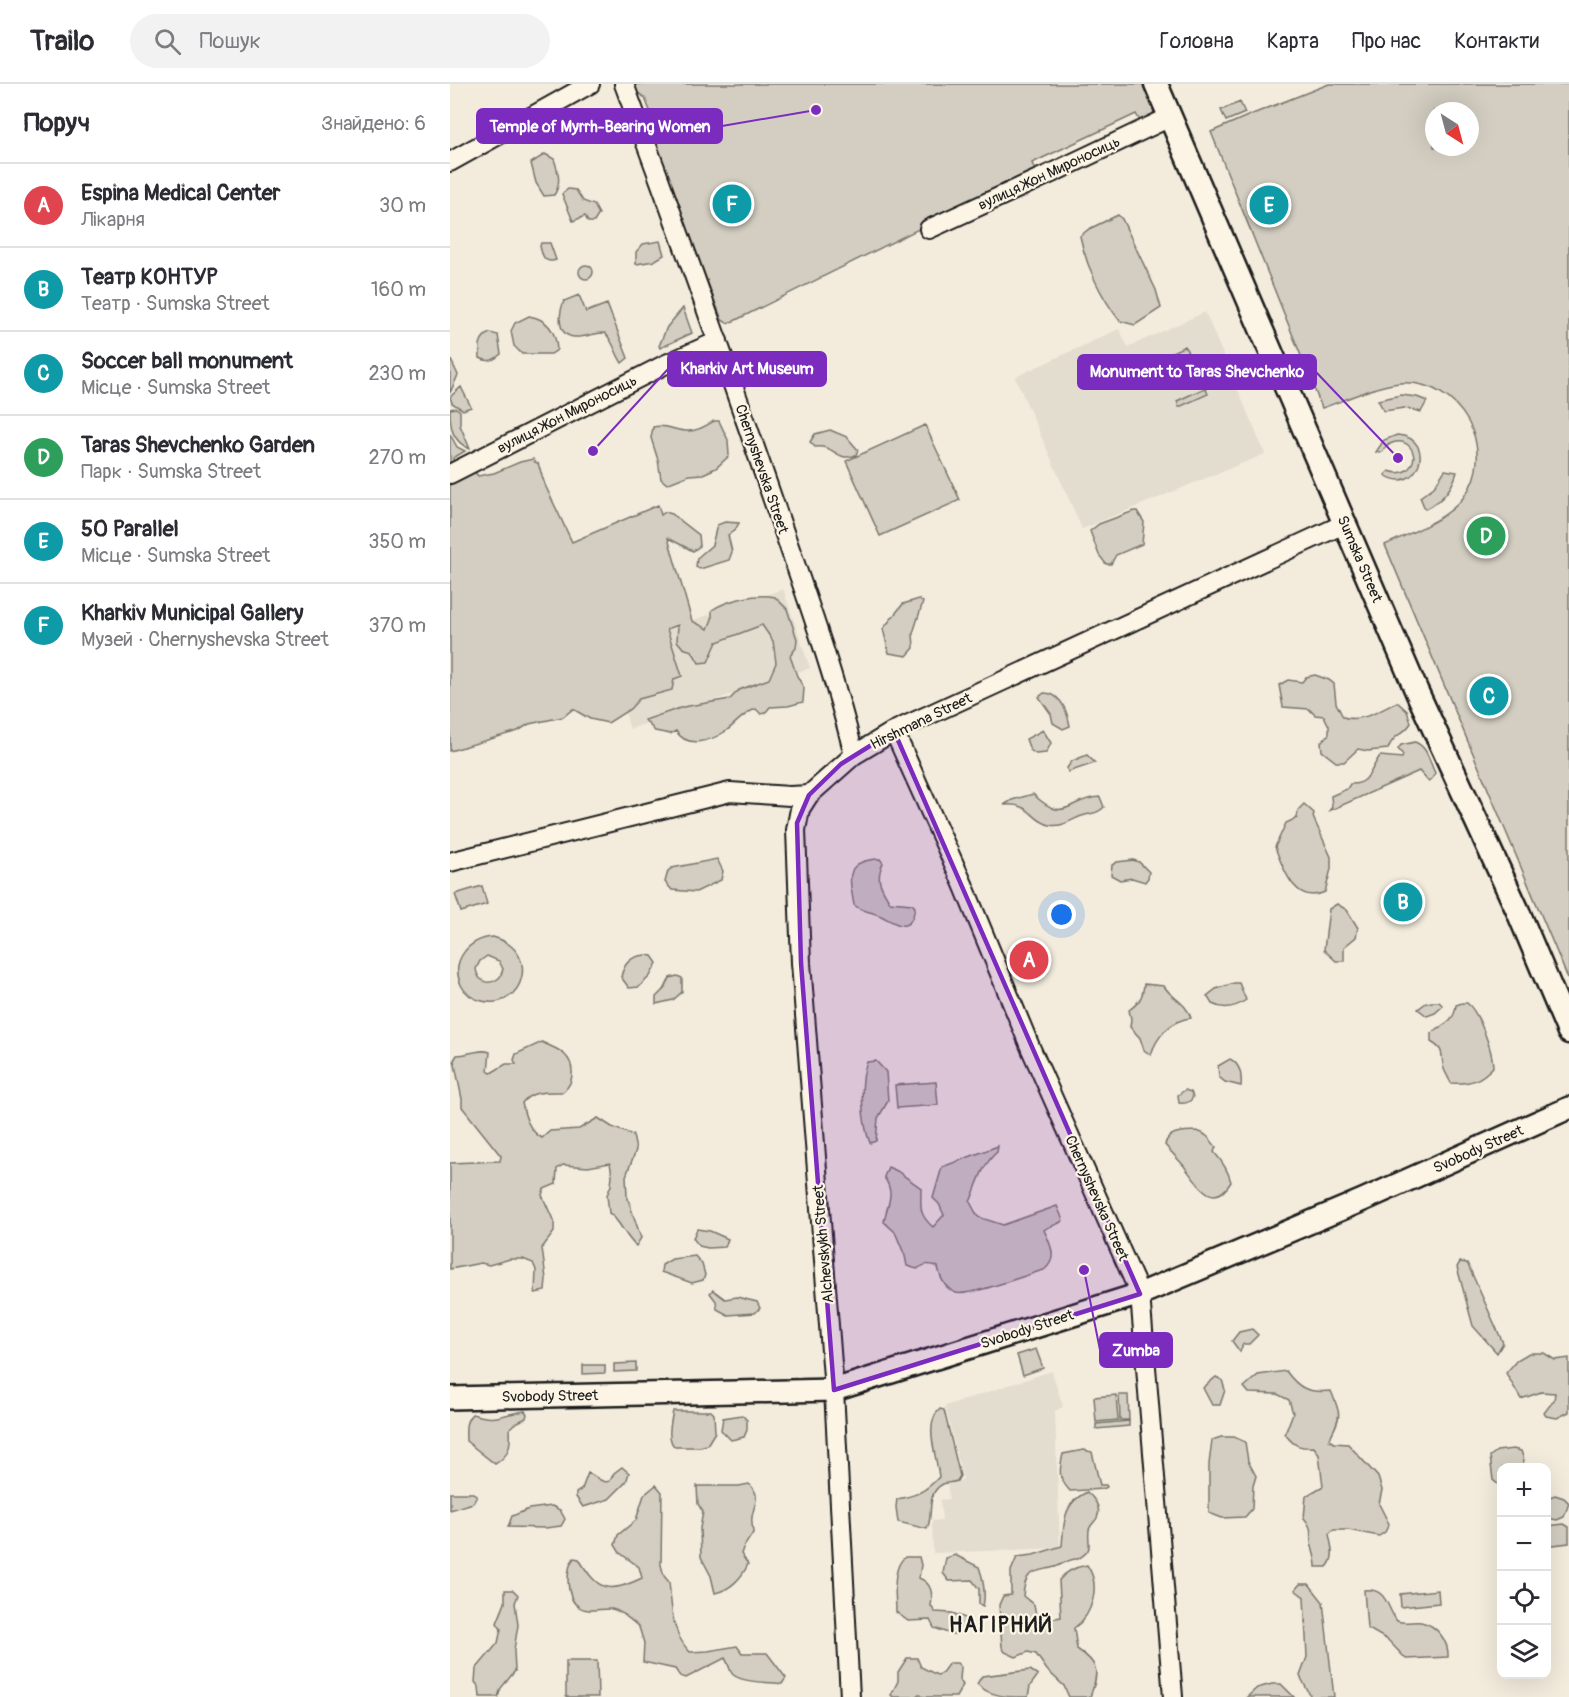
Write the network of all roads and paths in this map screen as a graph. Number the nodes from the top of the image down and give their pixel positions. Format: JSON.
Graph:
{"nodes":[{"id":1,"x":590,"y":84,"type":"edge"},
{"id":2,"x":624,"y":84,"type":"edge"},
{"id":3,"x":1156,"y":84,"type":"edge"},
{"id":4,"x":1170,"y":117,"type":"junction"},
{"id":5,"x":450,"y":162,"type":"edge"},
{"id":6,"x":929,"y":229,"type":"dead end"},
{"id":7,"x":718,"y":340,"type":"junction"},
{"id":8,"x":450,"y":474,"type":"edge"},
{"id":9,"x":1344,"y":524,"type":"junction"},
{"id":10,"x":894,"y":731,"type":"junction"},
{"id":11,"x":854,"y":755,"type":"junction"},
{"id":12,"x":809,"y":795,"type":"junction"},
{"id":13,"x":450,"y":862,"type":"edge"},
{"id":14,"x":1569,"y":1032,"type":"edge"},
{"id":15,"x":1569,"y":1108,"type":"edge"},
{"id":16,"x":1140,"y":1294,"type":"junction"},
{"id":17,"x":834,"y":1390,"type":"junction"},
{"id":18,"x":450,"y":1398,"type":"edge"},
{"id":19,"x":850,"y":1697,"type":"edge"},
{"id":20,"x":1173,"y":1697,"type":"edge"}],
"edges":[{"from":1,"to":5,"type":"street"},
{"from":2,"to":7,"type":"street","name":"Chernyshevska Street"},
{"from":3,"to":4,"type":"main road","name":"Sumska Street"},
{"from":4,"to":6,"type":"street","name":"вулиця Жон Мироносиць"},
{"from":4,"to":9,"type":"main road","name":"Sumska Street"},
{"from":7,"to":8,"type":"street","name":"вулиця Жон Мироносиць"},
{"from":7,"to":11,"type":"street","name":"Chernyshevska Street"},
{"from":9,"to":10,"type":"street","name":"Hirshmana Street"},
{"from":9,"to":14,"type":"main road","name":"Sumska Street"},
{"from":10,"to":11,"type":"street","name":"Hirshmana Street"},
{"from":10,"to":16,"type":"street","name":"Chernyshevska Street"},
{"from":11,"to":12,"type":"street","name":"Hirshmana Street"},
{"from":12,"to":13,"type":"street"},
{"from":12,"to":17,"type":"street","name":"Alchevskykh Street"},
{"from":15,"to":16,"type":"main road","name":"Svobody Street"},
{"from":16,"to":17,"type":"main road","name":"Svobody Street"},
{"from":16,"to":20,"type":"street","name":"Chernyshevska Street"},
{"from":17,"to":18,"type":"main road","name":"Svobody Street"},
{"from":17,"to":19,"type":"street","name":"Alchevskykh Street"}]}
